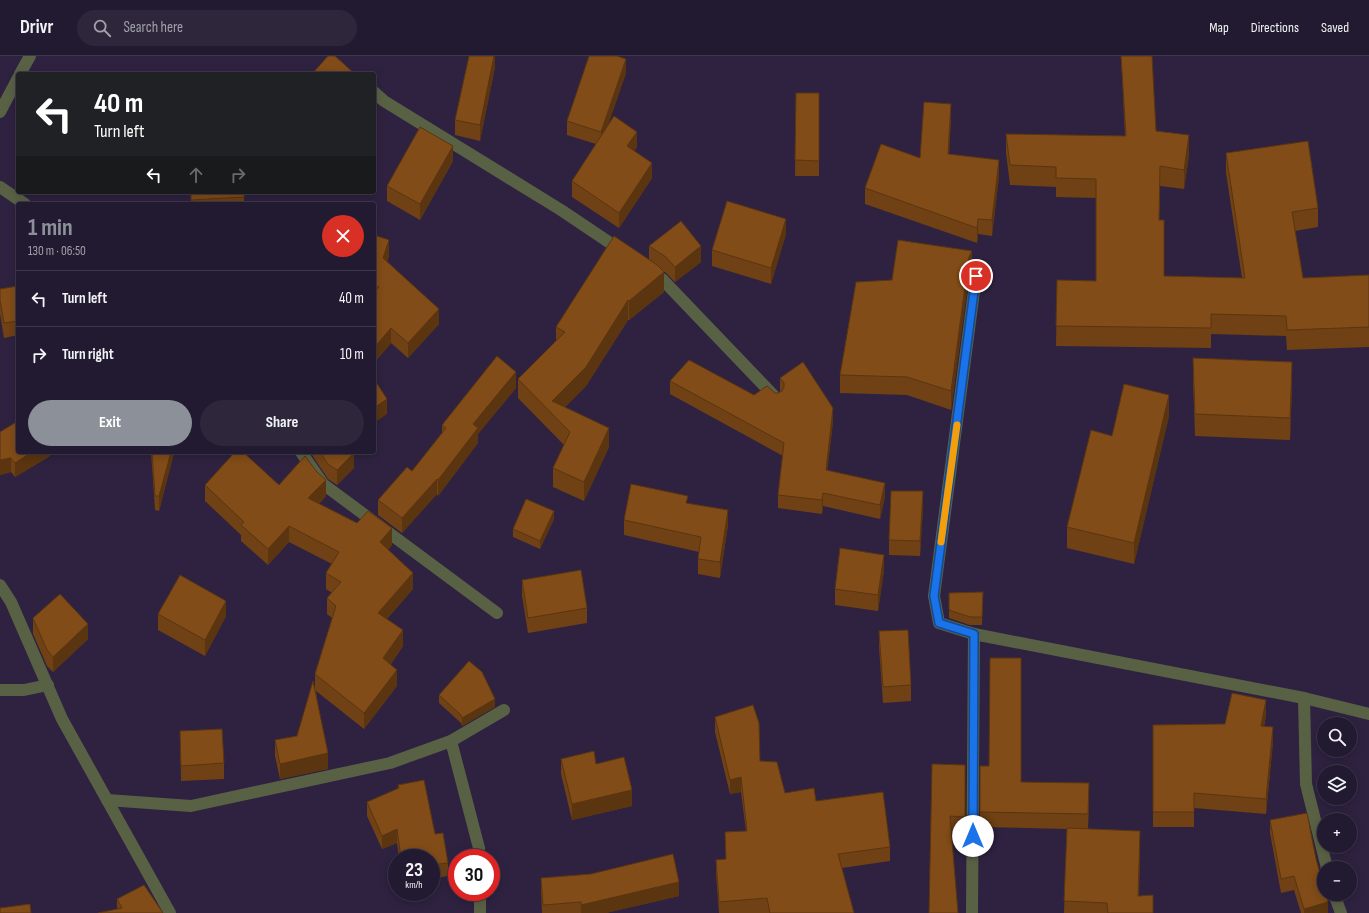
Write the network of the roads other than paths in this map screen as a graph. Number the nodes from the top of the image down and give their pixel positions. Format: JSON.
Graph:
{"nodes":[{"id":1,"x":30,"y":56,"type":"edge"},
{"id":2,"x":21,"y":72,"type":"edge"},
{"id":3,"x":16,"y":82,"type":"edge"},
{"id":4,"x":376,"y":94,"type":"edge"},
{"id":5,"x":0,"y":112,"type":"edge"},
{"id":6,"x":0,"y":187,"type":"edge"},
{"id":7,"x":22,"y":202,"type":"edge"},
{"id":8,"x":631,"y":257,"type":"edge"},
{"id":9,"x":643,"y":266,"type":"edge"},
{"id":10,"x":976,"y":276,"type":"dead end"},
{"id":11,"x":777,"y":400,"type":"edge"},
{"id":12,"x":302,"y":454,"type":"edge"},
{"id":13,"x":0,"y":585,"type":"edge"},
{"id":14,"x":497,"y":614,"type":"dead end"},
{"id":15,"x":974,"y":634,"type":"junction"},
{"id":16,"x":48,"y":685,"type":"junction"},
{"id":17,"x":0,"y":690,"type":"edge"},
{"id":18,"x":1304,"y":698,"type":"junction"},
{"id":19,"x":504,"y":710,"type":"dead end"},
{"id":20,"x":1369,"y":714,"type":"edge"},
{"id":21,"x":451,"y":741,"type":"junction"},
{"id":22,"x":107,"y":800,"type":"junction"},
{"id":23,"x":479,"y":849,"type":"edge"},
{"id":24,"x":1326,"y":861,"type":"edge"},
{"id":25,"x":480,"y":901,"type":"edge"},
{"id":26,"x":1337,"y":901,"type":"edge"},
{"id":27,"x":170,"y":913,"type":"edge"},
{"id":28,"x":480,"y":913,"type":"edge"},
{"id":29,"x":972,"y":913,"type":"edge"},
{"id":30,"x":1341,"y":913,"type":"edge"}],
"edges":[{"from":1,"to":2,"type":"street"},
{"from":3,"to":5,"type":"street"},
{"from":4,"to":8,"type":"street"},
{"from":6,"to":7,"type":"street"},
{"from":9,"to":11,"type":"street"},
{"from":10,"to":15,"type":"street"},
{"from":12,"to":14,"type":"street"},
{"from":13,"to":16,"type":"street"},
{"from":15,"to":18,"type":"street"},
{"from":15,"to":29,"type":"street"},
{"from":16,"to":17,"type":"street"},
{"from":16,"to":22,"type":"street"},
{"from":18,"to":20,"type":"street"},
{"from":18,"to":24,"type":"street"},
{"from":19,"to":21,"type":"street"},
{"from":21,"to":22,"type":"street"},
{"from":21,"to":23,"type":"street"},
{"from":22,"to":27,"type":"street"},
{"from":25,"to":28,"type":"street"},
{"from":26,"to":30,"type":"street"}]}
